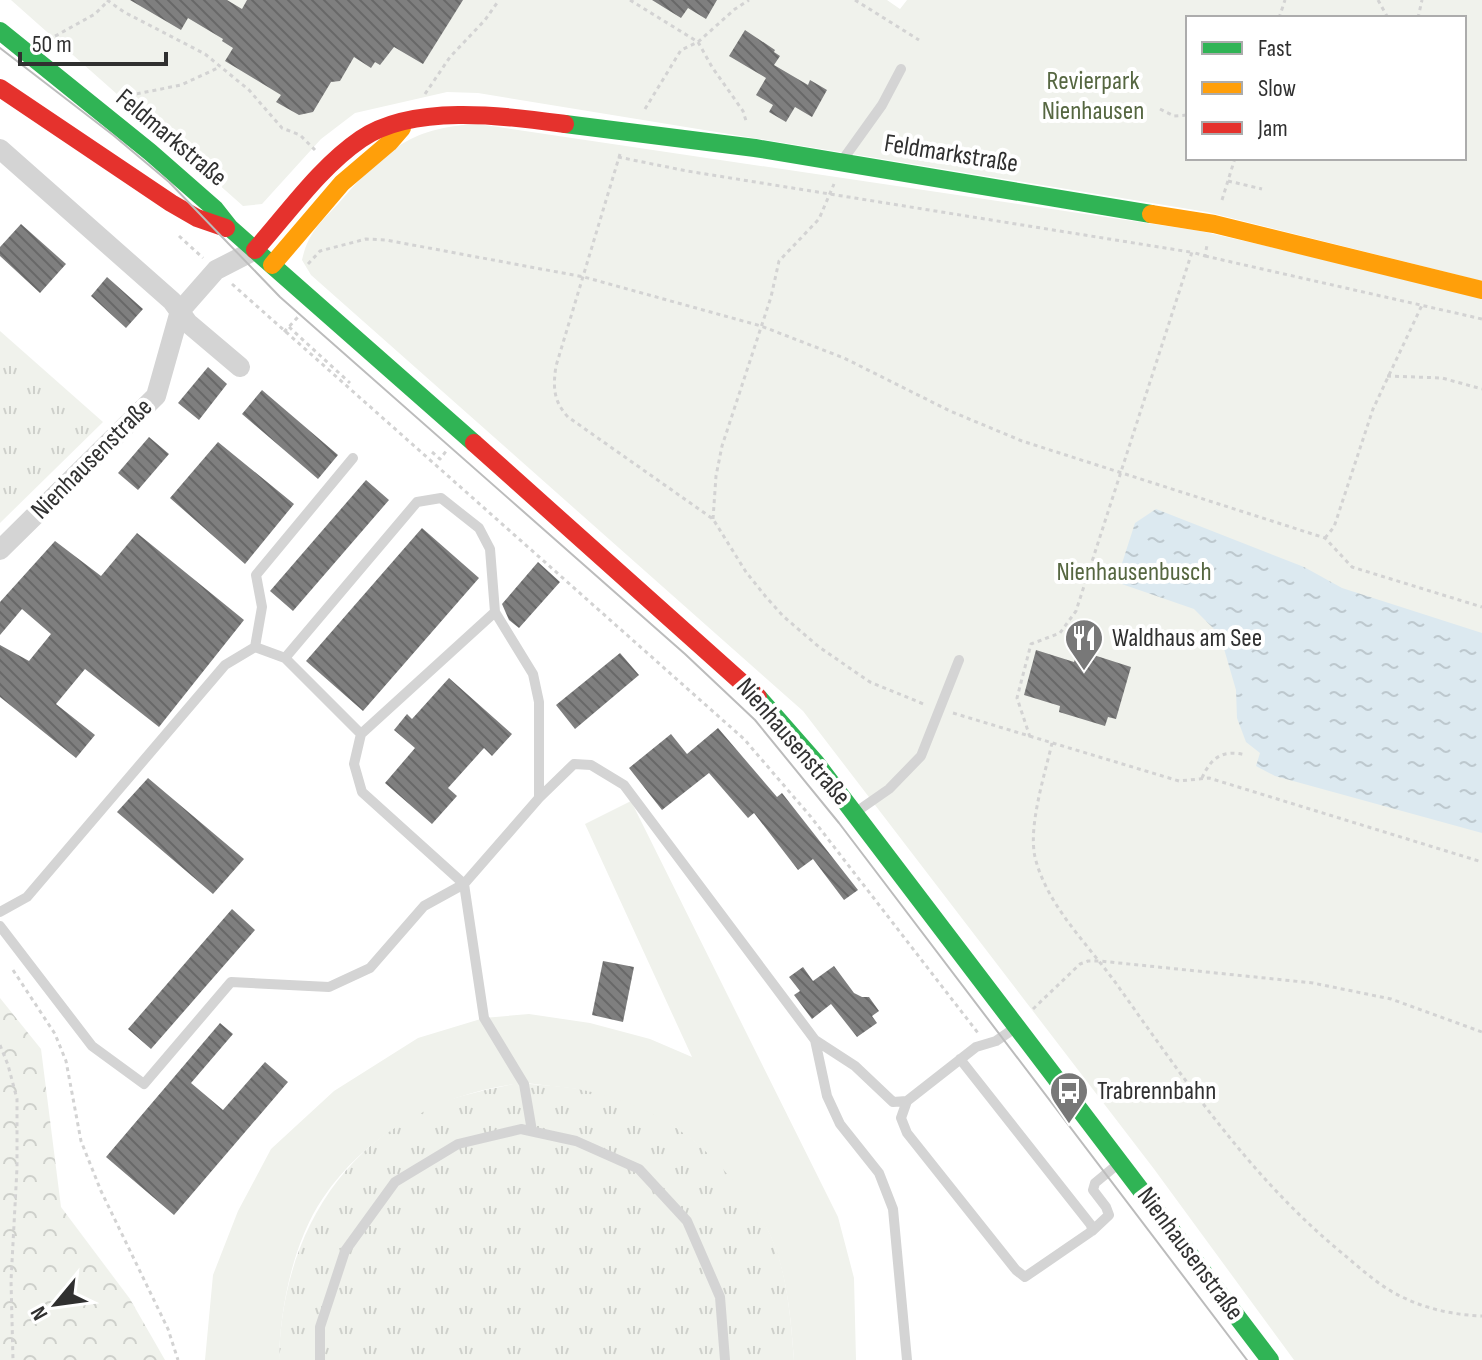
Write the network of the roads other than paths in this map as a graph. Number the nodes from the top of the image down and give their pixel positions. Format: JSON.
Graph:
{"nodes":[{"id":1,"x":0,"y":31,"type":"edge"},
{"id":2,"x":901,"y":69,"type":"dead end"},
{"id":3,"x":0,"y":88,"type":"edge"},
{"id":4,"x":405,"y":124,"type":"junction"},
{"id":5,"x":0,"y":149,"type":"edge"},
{"id":6,"x":840,"y":163,"type":"junction"},
{"id":7,"x":230,"y":228,"type":"junction"},
{"id":8,"x":255,"y":250,"type":"junction"},
{"id":9,"x":272,"y":265,"type":"junction"},
{"id":10,"x":1482,"y":290,"type":"edge"},
{"id":11,"x":180,"y":311,"type":"junction"},
{"id":12,"x":240,"y":367,"type":"dead end"},
{"id":13,"x":353,"y":458,"type":"dead end"},
{"id":14,"x":0,"y":550,"type":"edge"},
{"id":15,"x":495,"y":612,"type":"junction"},
{"id":16,"x":255,"y":647,"type":"junction"},
{"id":17,"x":285,"y":658,"type":"junction"},
{"id":18,"x":959,"y":660,"type":"dead end"},
{"id":19,"x":361,"y":734,"type":"junction"},
{"id":20,"x":539,"y":798,"type":"junction"},
{"id":21,"x":855,"y":814,"type":"junction"},
{"id":22,"x":464,"y":884,"type":"junction"},
{"id":23,"x":0,"y":912,"type":"edge"},
{"id":24,"x":0,"y":926,"type":"edge"},
{"id":25,"x":1017,"y":1027,"type":"junction"},
{"id":26,"x":815,"y":1040,"type":"junction"},
{"id":27,"x":960,"y":1059,"type":"junction"},
{"id":28,"x":907,"y":1101,"type":"junction"},
{"id":29,"x":532,"y":1131,"type":"junction"},
{"id":30,"x":1120,"y":1162,"type":"junction"},
{"id":31,"x":1092,"y":1231,"type":"junction"},
{"id":32,"x":320,"y":1360,"type":"edge"},
{"id":33,"x":725,"y":1360,"type":"edge"},
{"id":34,"x":907,"y":1360,"type":"edge"},
{"id":35,"x":1270,"y":1360,"type":"edge"}],
"edges":[{"from":1,"to":7,"type":"main road","name":"Feldmarkstraße"},
{"from":2,"to":6,"type":"lane"},
{"from":3,"to":7,"type":"main road","name":"Feldmarkstraße"},
{"from":4,"to":6,"type":"main road","name":"Feldmarkstraße"},
{"from":4,"to":8,"type":"main road","name":"Feldmarkstraße"},
{"from":4,"to":9,"type":"main road"},
{"from":5,"to":11,"type":"street"},
{"from":6,"to":10,"type":"main road","name":"Feldmarkstraße"},
{"from":7,"to":8,"type":"main road","name":"Feldmarkstraße"},
{"from":8,"to":9,"type":"main road","name":"Nienhausenstraße"},
{"from":8,"to":11,"type":"street","name":"Nienhausenstraße"},
{"from":9,"to":21,"type":"main road","name":"Nienhausenstraße"},
{"from":11,"to":12,"type":"street"},
{"from":11,"to":14,"type":"street","name":"Nienhausenstraße"},
{"from":13,"to":16,"type":"lane"},
{"from":15,"to":17,"type":"lane"},
{"from":15,"to":19,"type":"lane"},
{"from":15,"to":20,"type":"lane"},
{"from":16,"to":17,"type":"lane"},
{"from":16,"to":23,"type":"lane"},
{"from":17,"to":19,"type":"lane"},
{"from":18,"to":21,"type":"lane"},
{"from":19,"to":22,"type":"lane"},
{"from":20,"to":22,"type":"lane"},
{"from":20,"to":26,"type":"lane"},
{"from":21,"to":25,"type":"main road","name":"Nienhausenstraße"},
{"from":22,"to":24,"type":"lane"},
{"from":22,"to":29,"type":"lane"},
{"from":25,"to":27,"type":"lane"},
{"from":25,"to":30,"type":"main road","name":"Nienhausenstraße"},
{"from":26,"to":28,"type":"lane"},
{"from":26,"to":34,"type":"lane"},
{"from":27,"to":28,"type":"lane"},
{"from":27,"to":31,"type":"lane"},
{"from":28,"to":31,"type":"lane"},
{"from":29,"to":32,"type":"lane"},
{"from":29,"to":33,"type":"lane"},
{"from":30,"to":31,"type":"lane"},
{"from":30,"to":35,"type":"main road","name":"Nienhausenstraße"}]}
